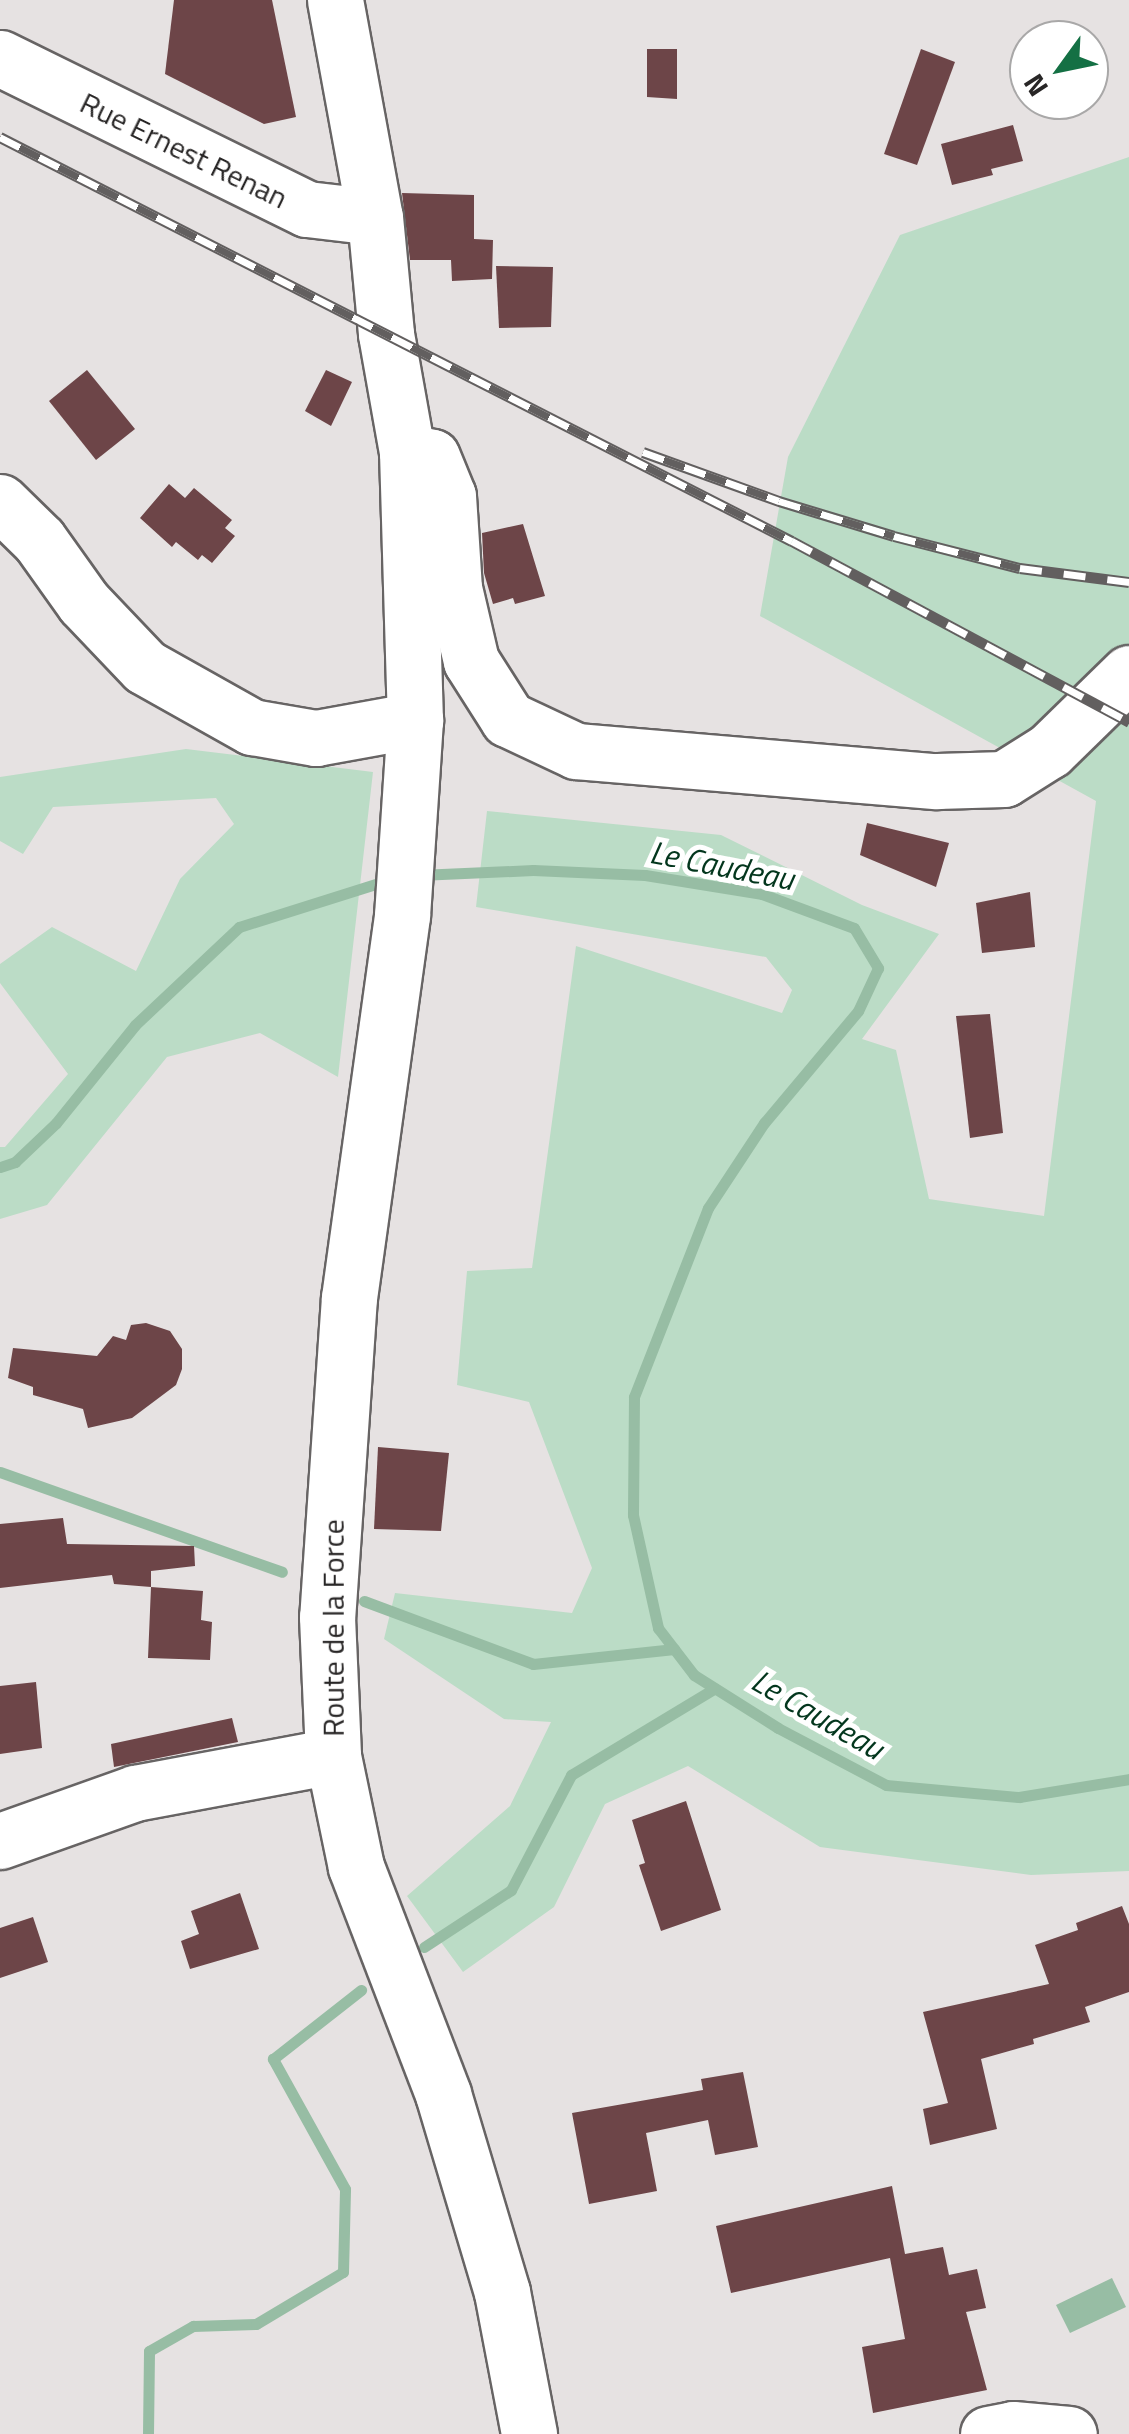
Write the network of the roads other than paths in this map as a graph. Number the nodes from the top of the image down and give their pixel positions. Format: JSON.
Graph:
{"nodes":[{"id":1,"x":335,"y":0,"type":"edge"},
{"id":2,"x":0,"y":58,"type":"edge"},
{"id":3,"x":376,"y":217,"type":"junction"},
{"id":4,"x":406,"y":452,"type":"junction"},
{"id":5,"x":0,"y":502,"type":"edge"},
{"id":6,"x":1129,"y":673,"type":"edge"},
{"id":7,"x":415,"y":720,"type":"junction"},
{"id":8,"x":333,"y":1756,"type":"junction"},
{"id":9,"x":0,"y":1841,"type":"edge"},
{"id":10,"x":528,"y":2434,"type":"edge"},
{"id":11,"x":988,"y":2434,"type":"edge"},
{"id":12,"x":1069,"y":2434,"type":"edge"}],
"edges":[{"from":1,"to":3,"type":"street","name":"Route de la Force"},
{"from":2,"to":3,"type":"street","name":"Rue Ernest Renan"},
{"from":3,"to":4,"type":"street","name":"Route de la Force"},
{"from":4,"to":6,"type":"street"},
{"from":4,"to":7,"type":"street","name":"Route de la Force"},
{"from":5,"to":7,"type":"street"},
{"from":7,"to":8,"type":"street","name":"Route de la Force"},
{"from":8,"to":9,"type":"street"},
{"from":8,"to":10,"type":"street","name":"Route de la Force"},
{"from":11,"to":12,"type":"street"}]}
